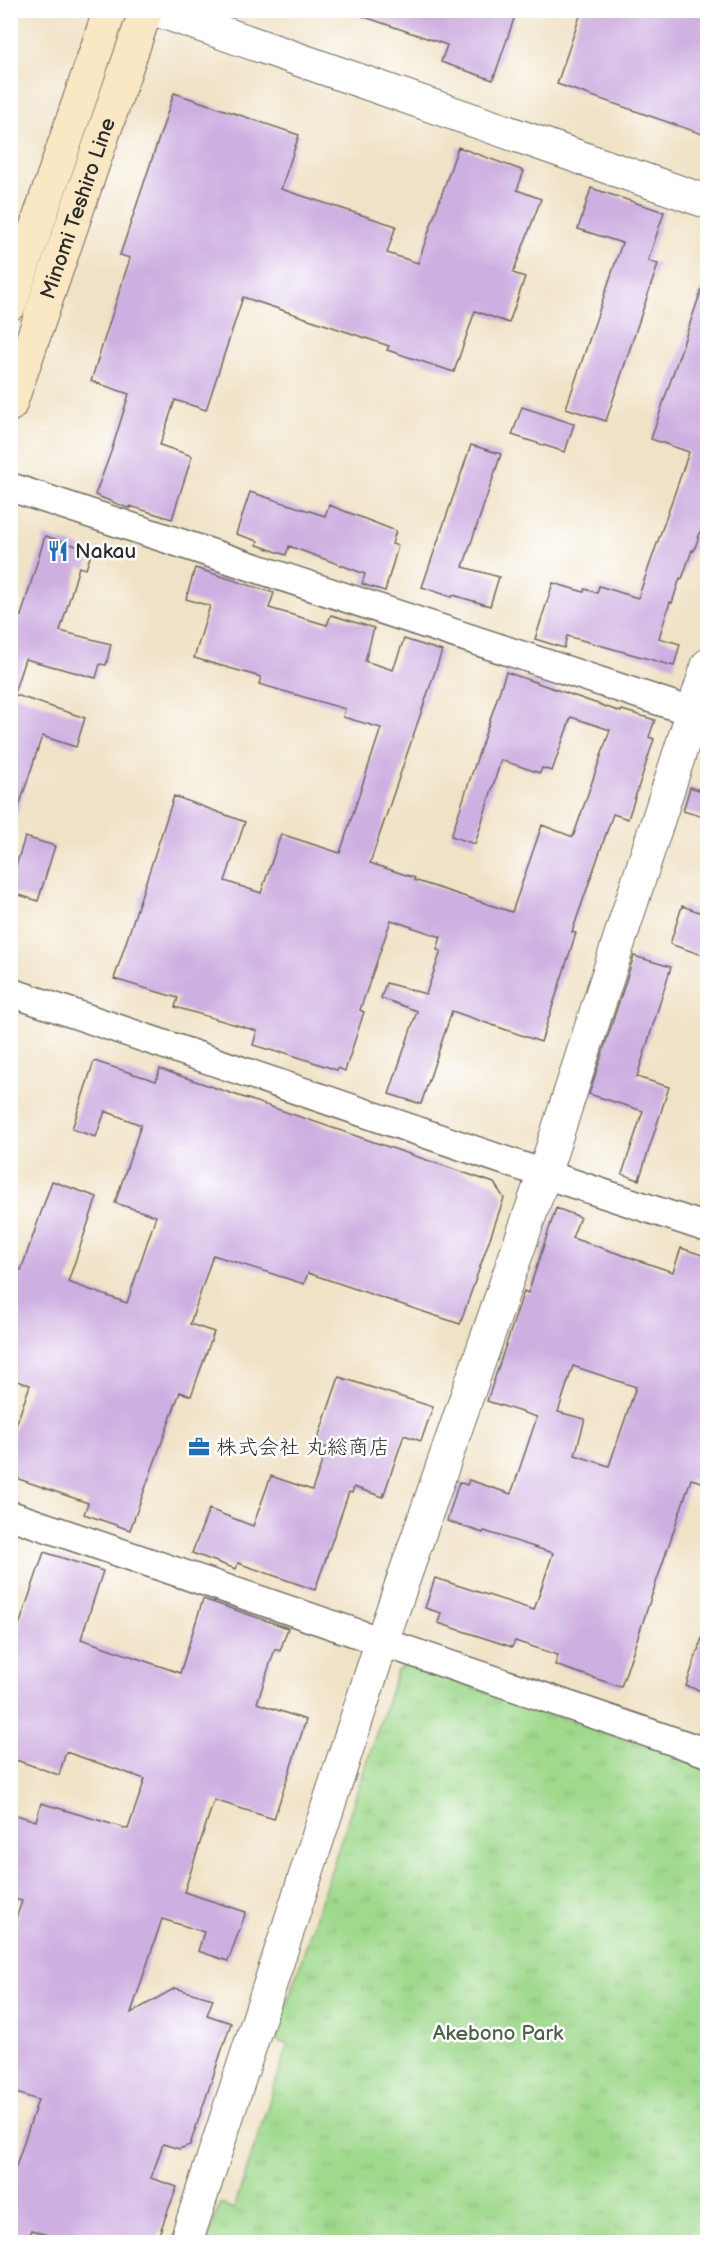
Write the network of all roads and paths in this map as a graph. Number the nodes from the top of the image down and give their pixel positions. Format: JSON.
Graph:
{"nodes":[{"id":1,"x":110,"y":10,"type":"edge"},
{"id":2,"x":146,"y":10,"type":"edge"},
{"id":3,"x":157,"y":10,"type":"edge"},
{"id":4,"x":708,"y":202,"type":"edge"},
{"id":5,"x":10,"y":304,"type":"edge"},
{"id":6,"x":10,"y":405,"type":"edge"},
{"id":7,"x":10,"y":487,"type":"edge"},
{"id":8,"x":708,"y":665,"type":"edge"},
{"id":9,"x":700,"y":715,"type":"edge"},
{"id":10,"x":10,"y":992,"type":"edge"},
{"id":11,"x":544,"y":1174,"type":"junction"},
{"id":12,"x":708,"y":1228,"type":"edge"},
{"id":13,"x":10,"y":1515,"type":"edge"},
{"id":14,"x":382,"y":1641,"type":"junction"},
{"id":15,"x":708,"y":1753,"type":"edge"},
{"id":16,"x":186,"y":2242,"type":"edge"}],
"edges":[{"from":1,"to":5,"type":"main road","name":"Minomi Teshiro Line"},
{"from":2,"to":6,"type":"main road","name":"Minomi Teshiro Line"},
{"from":3,"to":4,"type":"street"},
{"from":7,"to":9,"type":"street"},
{"from":8,"to":9,"type":"street"},
{"from":9,"to":11,"type":"street"},
{"from":10,"to":11,"type":"street"},
{"from":11,"to":12,"type":"street"},
{"from":11,"to":14,"type":"street"},
{"from":13,"to":14,"type":"street"},
{"from":14,"to":15,"type":"street"},
{"from":14,"to":16,"type":"street"}]}
